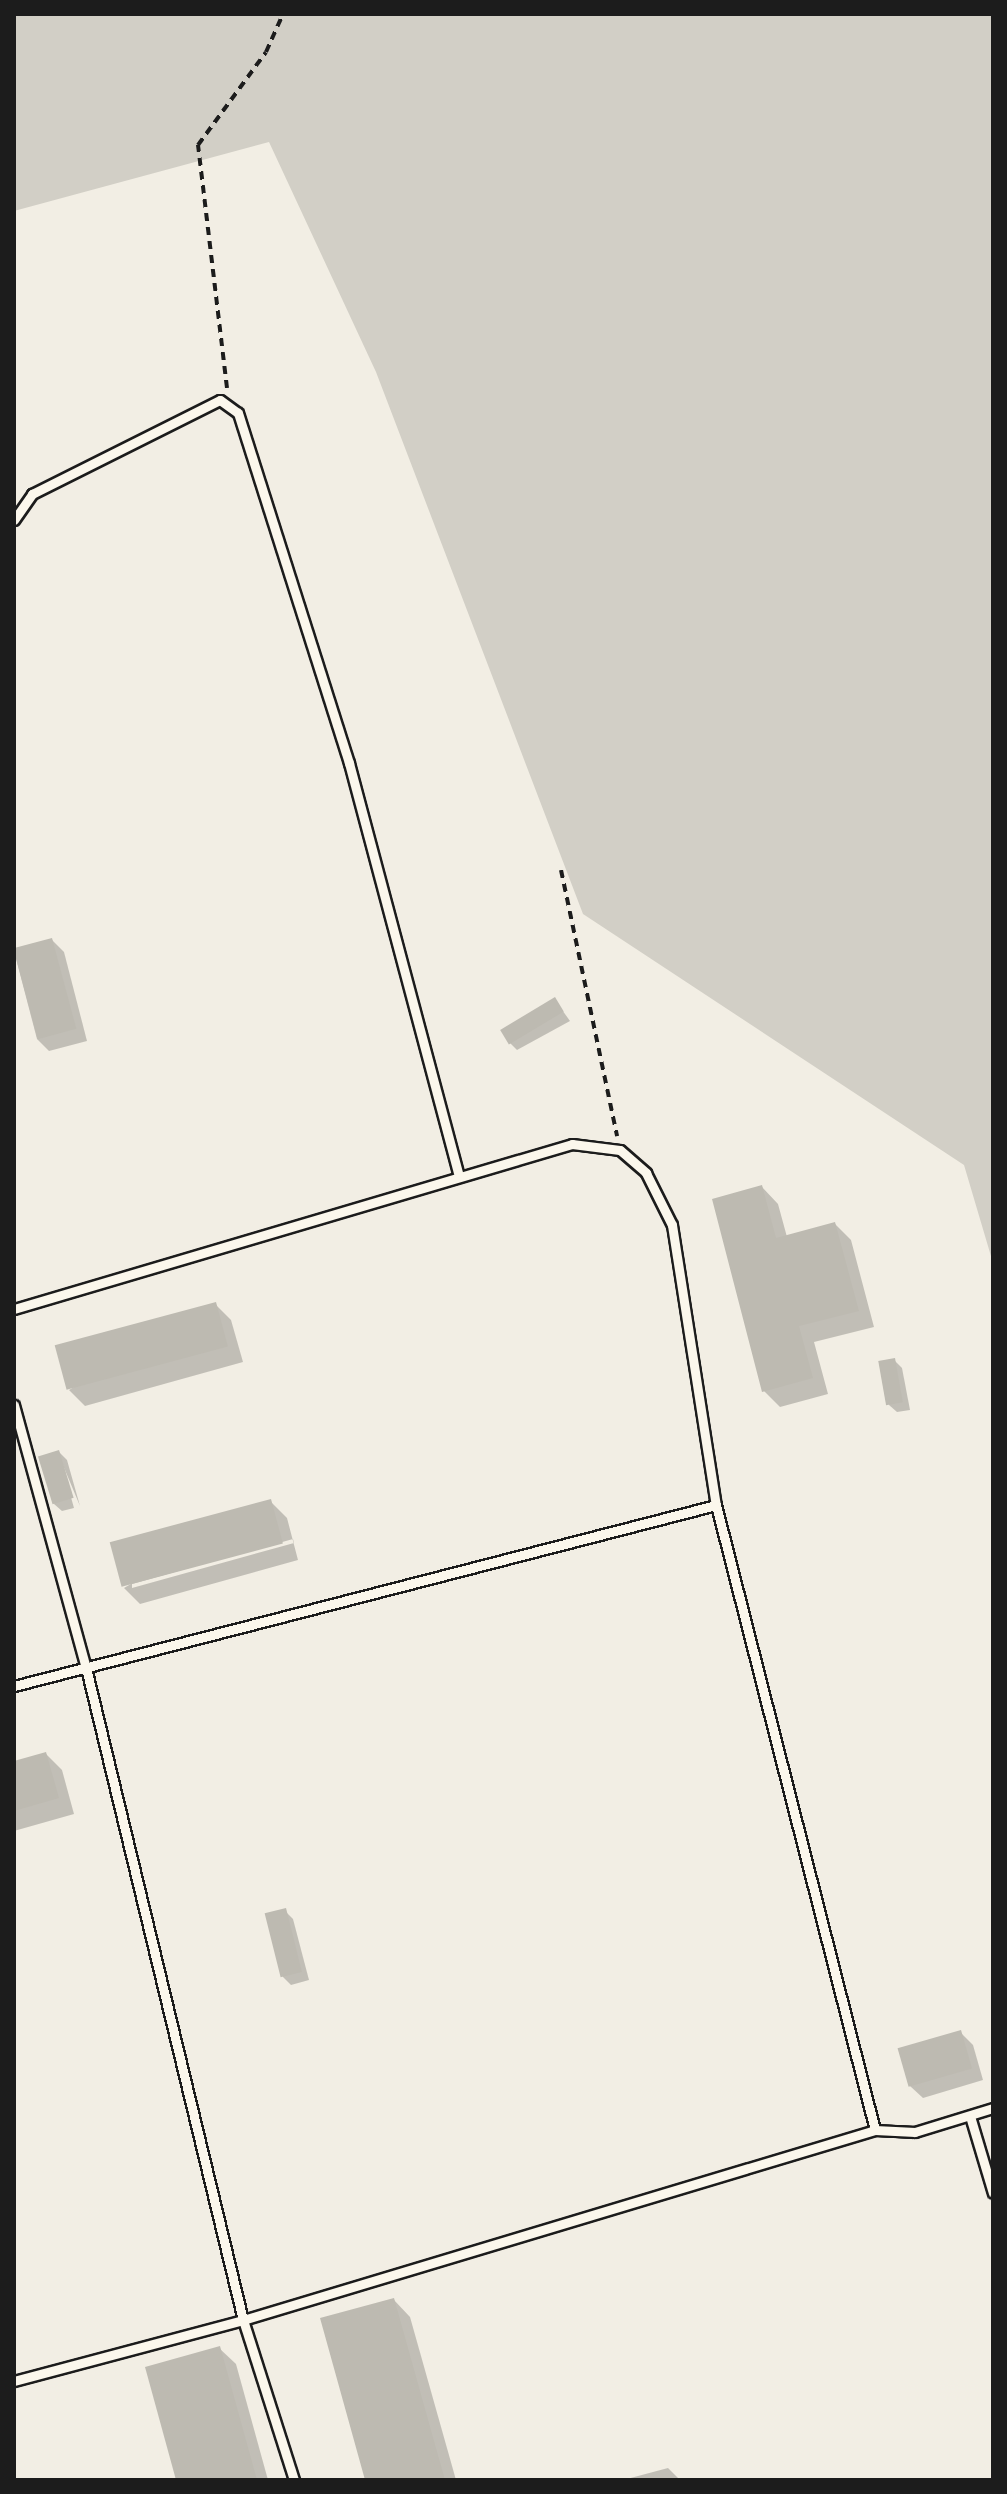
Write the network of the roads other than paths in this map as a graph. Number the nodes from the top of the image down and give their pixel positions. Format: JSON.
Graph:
{"nodes":[{"id":1,"x":14,"y":520,"type":"edge"},
{"id":2,"x":459,"y":1175,"type":"junction"},
{"id":3,"x":14,"y":1309,"type":"edge"},
{"id":4,"x":14,"y":1405,"type":"edge"},
{"id":5,"x":716,"y":1505,"type":"junction"},
{"id":6,"x":86,"y":1668,"type":"junction"},
{"id":7,"x":14,"y":1686,"type":"edge"},
{"id":8,"x":993,"y":2108,"type":"edge"},
{"id":9,"x":970,"y":2116,"type":"junction"},
{"id":10,"x":875,"y":2130,"type":"junction"},
{"id":11,"x":993,"y":2193,"type":"edge"},
{"id":12,"x":243,"y":2320,"type":"junction"},
{"id":13,"x":14,"y":2381,"type":"edge"},
{"id":14,"x":294,"y":2480,"type":"edge"}],
"edges":[{"from":1,"to":2,"type":"lane"},
{"from":2,"to":3,"type":"lane"},
{"from":2,"to":5,"type":"lane"},
{"from":4,"to":6,"type":"lane"},
{"from":5,"to":6,"type":"lane"},
{"from":5,"to":10,"type":"lane"},
{"from":6,"to":7,"type":"lane"},
{"from":6,"to":12,"type":"lane"},
{"from":8,"to":9,"type":"lane"},
{"from":9,"to":10,"type":"lane"},
{"from":9,"to":11,"type":"lane"},
{"from":10,"to":12,"type":"lane"},
{"from":12,"to":13,"type":"lane"},
{"from":12,"to":14,"type":"lane"}]}
